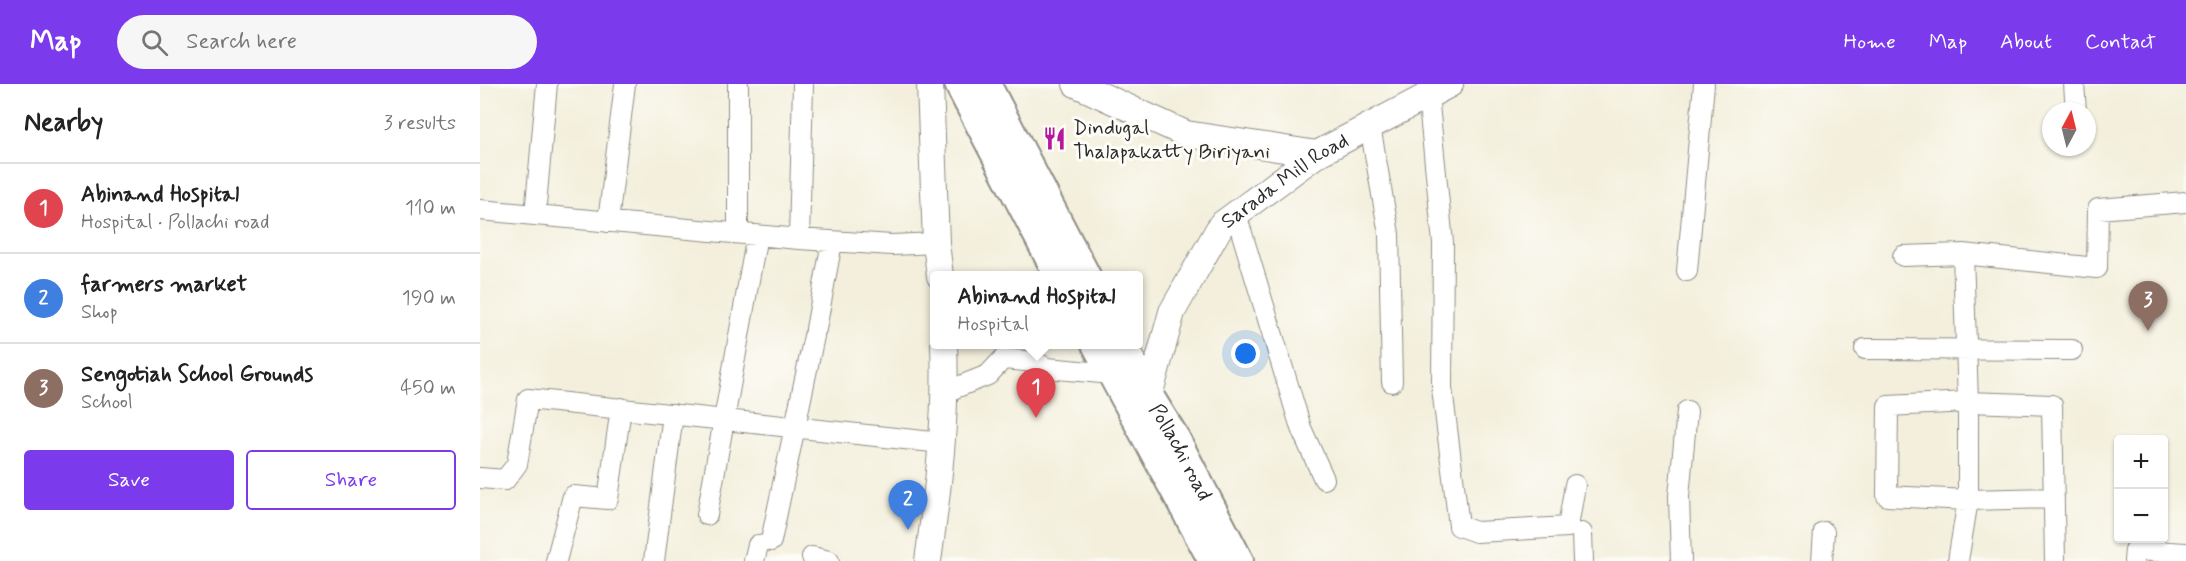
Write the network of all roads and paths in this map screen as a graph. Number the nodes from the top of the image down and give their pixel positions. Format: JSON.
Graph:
{"nodes":[{"id":1,"x":547,"y":84,"type":"edge"},
{"id":2,"x":625,"y":84,"type":"edge"},
{"id":3,"x":738,"y":84,"type":"edge"},
{"id":4,"x":803,"y":84,"type":"edge"},
{"id":5,"x":930,"y":84,"type":"edge"},
{"id":6,"x":959,"y":84,"type":"edge"},
{"id":7,"x":986,"y":84,"type":"edge"},
{"id":8,"x":1076,"y":84,"type":"edge"},
{"id":9,"x":1704,"y":84,"type":"edge"},
{"id":10,"x":2074,"y":84,"type":"edge"},
{"id":11,"x":1439,"y":90,"type":"edge"},
{"id":12,"x":2075,"y":102,"type":"edge"},
{"id":13,"x":1370,"y":126,"type":"junction"},
{"id":14,"x":1317,"y":154,"type":"junction"},
{"id":15,"x":2186,"y":202,"type":"edge"},
{"id":16,"x":480,"y":210,"type":"edge"},
{"id":17,"x":1236,"y":214,"type":"junction"},
{"id":18,"x":535,"y":215,"type":"junction"},
{"id":19,"x":608,"y":222,"type":"junction"},
{"id":20,"x":747,"y":234,"type":"junction"},
{"id":21,"x":799,"y":239,"type":"junction"},
{"id":22,"x":832,"y":242,"type":"junction"},
{"id":23,"x":936,"y":243,"type":"junction"},
{"id":24,"x":1963,"y":254,"type":"junction"},
{"id":25,"x":1903,"y":256,"type":"dead end"},
{"id":26,"x":939,"y":271,"type":"edge"},
{"id":27,"x":1056,"y":271,"type":"edge"},
{"id":28,"x":1083,"y":271,"type":"edge"},
{"id":29,"x":1687,"y":271,"type":"dead end"},
{"id":30,"x":944,"y":349,"type":"edge"},
{"id":31,"x":1098,"y":349,"type":"edge"},
{"id":32,"x":1123,"y":349,"type":"edge"},
{"id":33,"x":1865,"y":349,"type":"dead end"},
{"id":34,"x":1966,"y":350,"type":"junction"},
{"id":35,"x":2072,"y":350,"type":"dead end"},
{"id":36,"x":1112,"y":374,"type":"junction"},
{"id":37,"x":1392,"y":382,"type":"dead end"},
{"id":38,"x":945,"y":392,"type":"junction"},
{"id":39,"x":1139,"y":401,"type":"junction"},
{"id":40,"x":1968,"y":402,"type":"junction"},
{"id":41,"x":621,"y":408,"type":"junction"},
{"id":42,"x":1688,"y":411,"type":"dead end"},
{"id":43,"x":673,"y":414,"type":"junction"},
{"id":44,"x":723,"y":419,"type":"junction"},
{"id":45,"x":795,"y":427,"type":"junction"},
{"id":46,"x":942,"y":443,"type":"junction"},
{"id":47,"x":480,"y":478,"type":"edge"},
{"id":48,"x":1323,"y":479,"type":"dead end"},
{"id":49,"x":1575,"y":486,"type":"dead end"},
{"id":50,"x":2054,"y":498,"type":"junction"},
{"id":51,"x":1968,"y":500,"type":"junction"},
{"id":52,"x":708,"y":515,"type":"dead end"},
{"id":53,"x":1824,"y":532,"type":"dead end"},
{"id":54,"x":1582,"y":533,"type":"dead end"},
{"id":55,"x":761,"y":549,"type":"edge"},
{"id":56,"x":2186,"y":553,"type":"edge"},
{"id":57,"x":556,"y":561,"type":"edge"},
{"id":58,"x":654,"y":561,"type":"edge"},
{"id":59,"x":928,"y":561,"type":"edge"},
{"id":60,"x":1214,"y":561,"type":"edge"},
{"id":61,"x":1239,"y":561,"type":"edge"},
{"id":62,"x":1583,"y":561,"type":"edge"},
{"id":63,"x":1681,"y":561,"type":"edge"},
{"id":64,"x":1822,"y":561,"type":"edge"},
{"id":65,"x":1958,"y":561,"type":"edge"},
{"id":66,"x":2055,"y":561,"type":"edge"},
{"id":67,"x":2134,"y":561,"type":"edge"}],
"edges":[{"from":1,"to":18,"type":"street"},
{"from":2,"to":19,"type":"street"},
{"from":3,"to":20,"type":"street"},
{"from":4,"to":21,"type":"street"},
{"from":5,"to":23,"type":"main road"},
{"from":6,"to":27,"type":"highway"},
{"from":7,"to":28,"type":"highway"},
{"from":8,"to":14,"type":"main road"},
{"from":9,"to":29,"type":"street"},
{"from":10,"to":12,"type":"street"},
{"from":11,"to":13,"type":"main road","name":"Sarada Mill Road"},
{"from":11,"to":49,"type":"street"},
{"from":13,"to":14,"type":"main road","name":"Sarada Mill Road"},
{"from":13,"to":37,"type":"street"},
{"from":14,"to":17,"type":"main road","name":"Sarada Mill Road"},
{"from":15,"to":24,"type":"street"},
{"from":16,"to":18,"type":"street"},
{"from":17,"to":39,"type":"main road","name":"Sarada Mill Road"},
{"from":17,"to":48,"type":"street"},
{"from":18,"to":19,"type":"street"},
{"from":19,"to":20,"type":"street"},
{"from":20,"to":21,"type":"street"},
{"from":20,"to":44,"type":"street"},
{"from":21,"to":22,"type":"street"},
{"from":22,"to":23,"type":"street"},
{"from":22,"to":45,"type":"street"},
{"from":23,"to":26,"type":"main road"},
{"from":24,"to":25,"type":"street"},
{"from":24,"to":34,"type":"street"},
{"from":30,"to":38,"type":"main road"},
{"from":31,"to":36,"type":"highway"},
{"from":32,"to":39,"type":"highway","name":"Pollachi road"},
{"from":33,"to":34,"type":"street"},
{"from":34,"to":35,"type":"street"},
{"from":34,"to":40,"type":"street"},
{"from":36,"to":38,"type":"street"},
{"from":36,"to":39,"type":"highway"},
{"from":38,"to":46,"type":"main road"},
{"from":39,"to":60,"type":"highway"},
{"from":39,"to":61,"type":"highway","name":"Pollachi road"},
{"from":40,"to":50,"type":"street"},
{"from":40,"to":51,"type":"street"},
{"from":40,"to":51,"type":"street"},
{"from":41,"to":43,"type":"street"},
{"from":41,"to":47,"type":"street"},
{"from":41,"to":57,"type":"street"},
{"from":42,"to":63,"type":"street"},
{"from":43,"to":44,"type":"street"},
{"from":43,"to":58,"type":"street"},
{"from":44,"to":45,"type":"street"},
{"from":44,"to":52,"type":"street"},
{"from":45,"to":46,"type":"street"},
{"from":45,"to":55,"type":"street"},
{"from":46,"to":59,"type":"main road"},
{"from":50,"to":51,"type":"street"},
{"from":50,"to":66,"type":"street"},
{"from":51,"to":65,"type":"street"},
{"from":53,"to":64,"type":"street"},
{"from":54,"to":62,"type":"street"},
{"from":56,"to":67,"type":"street"}]}
